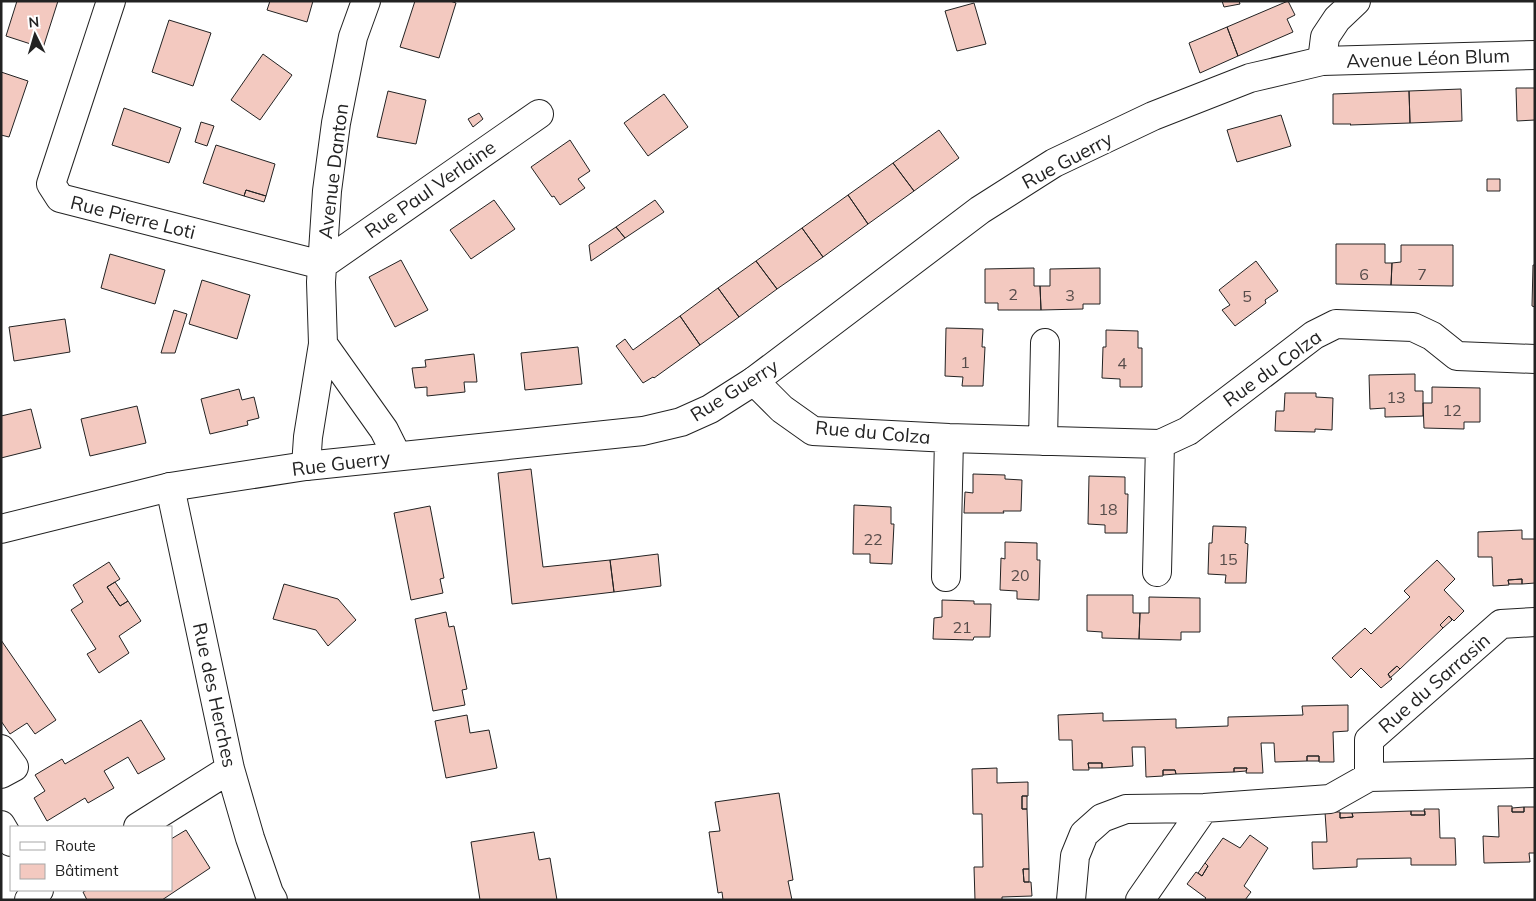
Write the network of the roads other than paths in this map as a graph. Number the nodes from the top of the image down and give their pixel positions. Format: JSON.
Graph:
{"nodes":[{"id":1,"x":111,"y":1,"type":"edge"},
{"id":2,"x":366,"y":1,"type":"edge"},
{"id":3,"x":1356,"y":1,"type":"edge"},
{"id":4,"x":1535,"y":55,"type":"edge"},
{"id":5,"x":1322,"y":61,"type":"junction"},
{"id":6,"x":539,"y":114,"type":"dead end"},
{"id":7,"x":322,"y":265,"type":"junction"},
{"id":8,"x":1045,"y":343,"type":"dead end"},
{"id":9,"x":323,"y":344,"type":"junction"},
{"id":10,"x":1535,"y":358,"type":"edge"},
{"id":11,"x":754,"y":381,"type":"junction"},
{"id":12,"x":949,"y":438,"type":"junction"},
{"id":13,"x":1042,"y":441,"type":"junction"},
{"id":14,"x":1160,"y":444,"type":"junction"},
{"id":15,"x":397,"y":456,"type":"junction"},
{"id":16,"x":306,"y":466,"type":"junction"},
{"id":17,"x":170,"y":487,"type":"junction"},
{"id":18,"x":1,"y":529,"type":"edge"},
{"id":19,"x":1157,"y":572,"type":"dead end"},
{"id":20,"x":946,"y":577,"type":"dead end"},
{"id":21,"x":1535,"y":622,"type":"edge"},
{"id":22,"x":1,"y":749,"type":"edge"},
{"id":23,"x":230,"y":769,"type":"junction"},
{"id":24,"x":1535,"y":773,"type":"edge"},
{"id":25,"x":1,"y":774,"type":"edge"},
{"id":26,"x":1369,"y":777,"type":"junction"},
{"id":27,"x":1204,"y":808,"type":"junction"},
{"id":28,"x":1,"y":825,"type":"edge"},
{"id":29,"x":140,"y":826,"type":"edge"},
{"id":30,"x":10,"y":840,"type":"edge"},
{"id":31,"x":38,"y":891,"type":"edge"},
{"id":32,"x":29,"y":900,"type":"edge"},
{"id":33,"x":273,"y":900,"type":"edge"},
{"id":34,"x":1071,"y":900,"type":"edge"},
{"id":35,"x":1140,"y":900,"type":"edge"}],
"edges":[{"from":1,"to":7,"type":"street","name":"Rue Pierre Loti"},
{"from":2,"to":7,"type":"street","name":"Avenue Danton"},
{"from":3,"to":5,"type":"street"},
{"from":4,"to":5,"type":"street","name":"Avenue Léon Blum"},
{"from":5,"to":11,"type":"street","name":"Rue Guerry"},
{"from":6,"to":7,"type":"street","name":"Rue Paul Verlaine"},
{"from":7,"to":9,"type":"street","name":"Avenue Danton"},
{"from":8,"to":13,"type":"street"},
{"from":9,"to":15,"type":"street"},
{"from":9,"to":16,"type":"street","name":"Avenue Danton"},
{"from":10,"to":14,"type":"street","name":"Rue du Colza"},
{"from":11,"to":12,"type":"street","name":"Rue du Colza"},
{"from":11,"to":15,"type":"street","name":"Rue Guerry"},
{"from":12,"to":13,"type":"street","name":"Rue du Colza"},
{"from":12,"to":20,"type":"street","name":"Rue du Colza"},
{"from":13,"to":14,"type":"street","name":"Rue du Colza"},
{"from":14,"to":19,"type":"street"},
{"from":15,"to":16,"type":"street","name":"Rue Guerry"},
{"from":16,"to":17,"type":"street","name":"Rue Guerry"},
{"from":17,"to":18,"type":"street","name":"Rue Guerry"},
{"from":17,"to":23,"type":"street","name":"Rue des Herches"},
{"from":21,"to":26,"type":"street","name":"Rue du Sarrasin"},
{"from":22,"to":25,"type":"street"},
{"from":23,"to":29,"type":"street"},
{"from":23,"to":33,"type":"street","name":"Rue des Herches"},
{"from":24,"to":26,"type":"street"},
{"from":26,"to":27,"type":"street"},
{"from":27,"to":34,"type":"street"},
{"from":27,"to":35,"type":"street"},
{"from":28,"to":30,"type":"street"},
{"from":31,"to":32,"type":"street"}]}
